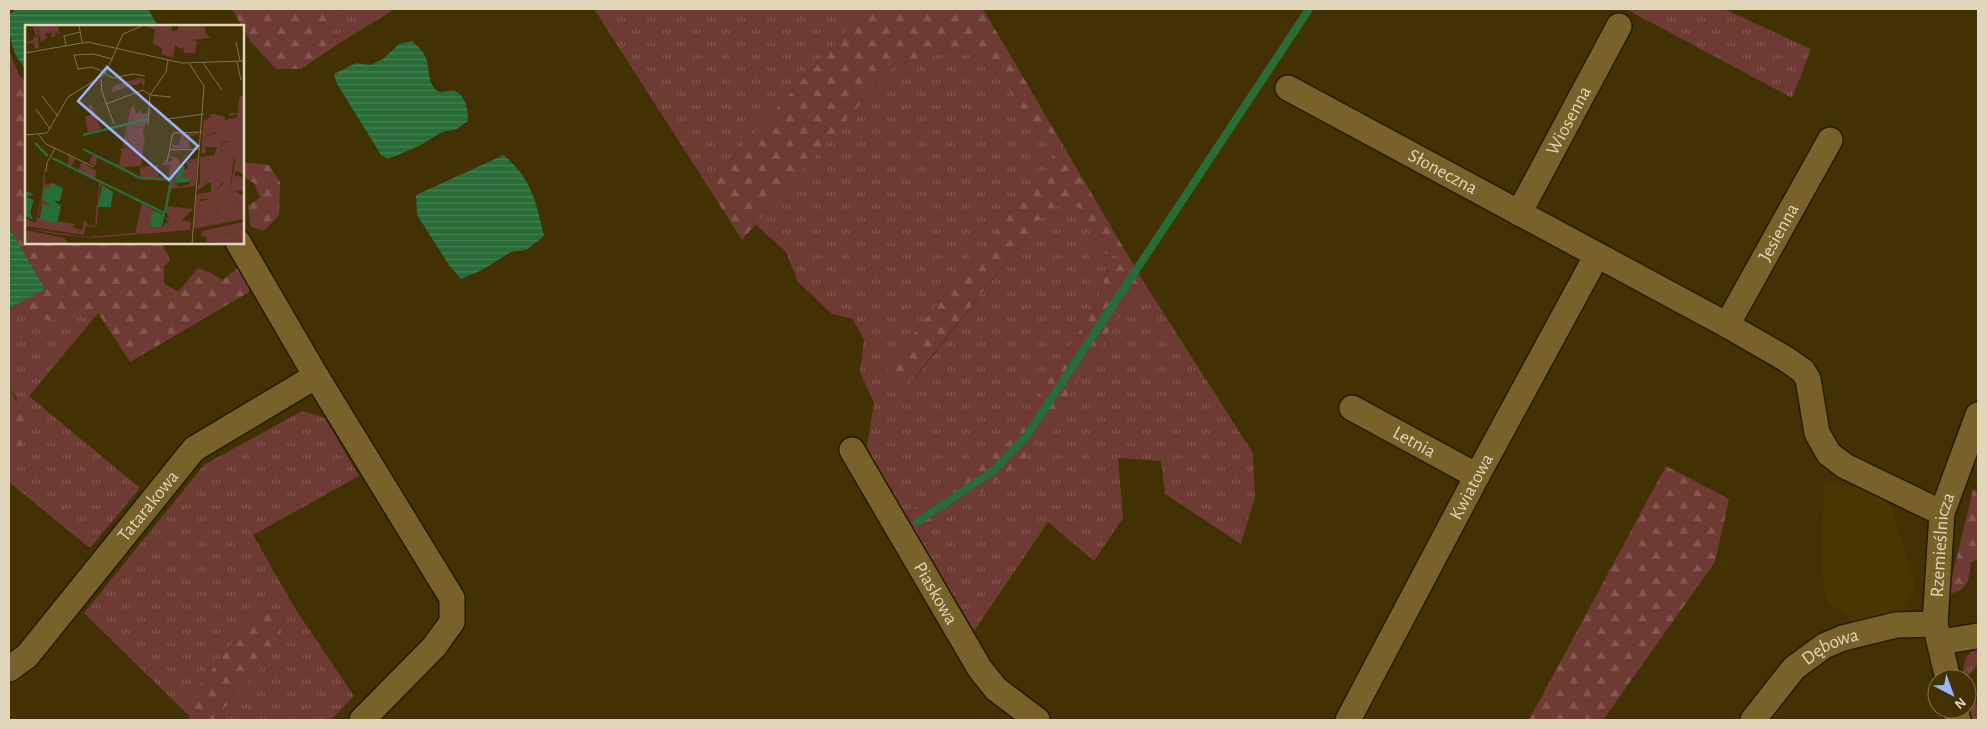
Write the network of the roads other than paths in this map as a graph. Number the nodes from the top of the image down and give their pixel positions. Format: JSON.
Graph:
{"nodes":[{"id":1,"x":1619,"y":26,"type":"dead end"},
{"id":2,"x":1288,"y":88,"type":"dead end"},
{"id":3,"x":1830,"y":140,"type":"dead end"},
{"id":4,"x":1519,"y":213,"type":"junction"},
{"id":5,"x":239,"y":244,"type":"edge"},
{"id":6,"x":1597,"y":255,"type":"junction"},
{"id":7,"x":1727,"y":325,"type":"junction"},
{"id":8,"x":316,"y":376,"type":"junction"},
{"id":9,"x":1352,"y":408,"type":"dead end"},
{"id":10,"x":1978,"y":415,"type":"edge"},
{"id":11,"x":852,"y":450,"type":"dead end"},
{"id":12,"x":1477,"y":476,"type":"junction"},
{"id":13,"x":1942,"y":513,"type":"junction"},
{"id":14,"x":1937,"y":633,"type":"junction"},
{"id":15,"x":1978,"y":636,"type":"edge"},
{"id":16,"x":9,"y":669,"type":"edge"},
{"id":17,"x":1946,"y":669,"type":"edge"},
{"id":18,"x":362,"y":720,"type":"edge"},
{"id":19,"x":1037,"y":720,"type":"edge"},
{"id":20,"x":1348,"y":720,"type":"edge"},
{"id":21,"x":1753,"y":720,"type":"edge"}],
"edges":[{"from":1,"to":4,"type":"street","name":"Wiosenna"},
{"from":2,"to":4,"type":"street","name":"Słoneczna"},
{"from":3,"to":7,"type":"street","name":"Jesienna"},
{"from":4,"to":6,"type":"street","name":"Słoneczna"},
{"from":5,"to":8,"type":"street"},
{"from":6,"to":7,"type":"street","name":"Słoneczna"},
{"from":6,"to":12,"type":"street","name":"Kwiatowa"},
{"from":7,"to":13,"type":"street","name":"Słoneczna"},
{"from":8,"to":16,"type":"street","name":"Tatarakowa"},
{"from":8,"to":18,"type":"street"},
{"from":9,"to":12,"type":"street","name":"Letnia"},
{"from":10,"to":13,"type":"street","name":"Rzemieślnicza"},
{"from":11,"to":19,"type":"street","name":"Piaskowa"},
{"from":12,"to":20,"type":"street","name":"Kwiatowa"},
{"from":13,"to":14,"type":"street","name":"Rzemieślnicza"},
{"from":14,"to":15,"type":"street","name":"Dębowa"},
{"from":14,"to":17,"type":"street","name":"Rzemieślnicza"},
{"from":14,"to":21,"type":"street","name":"Dębowa"}]}
